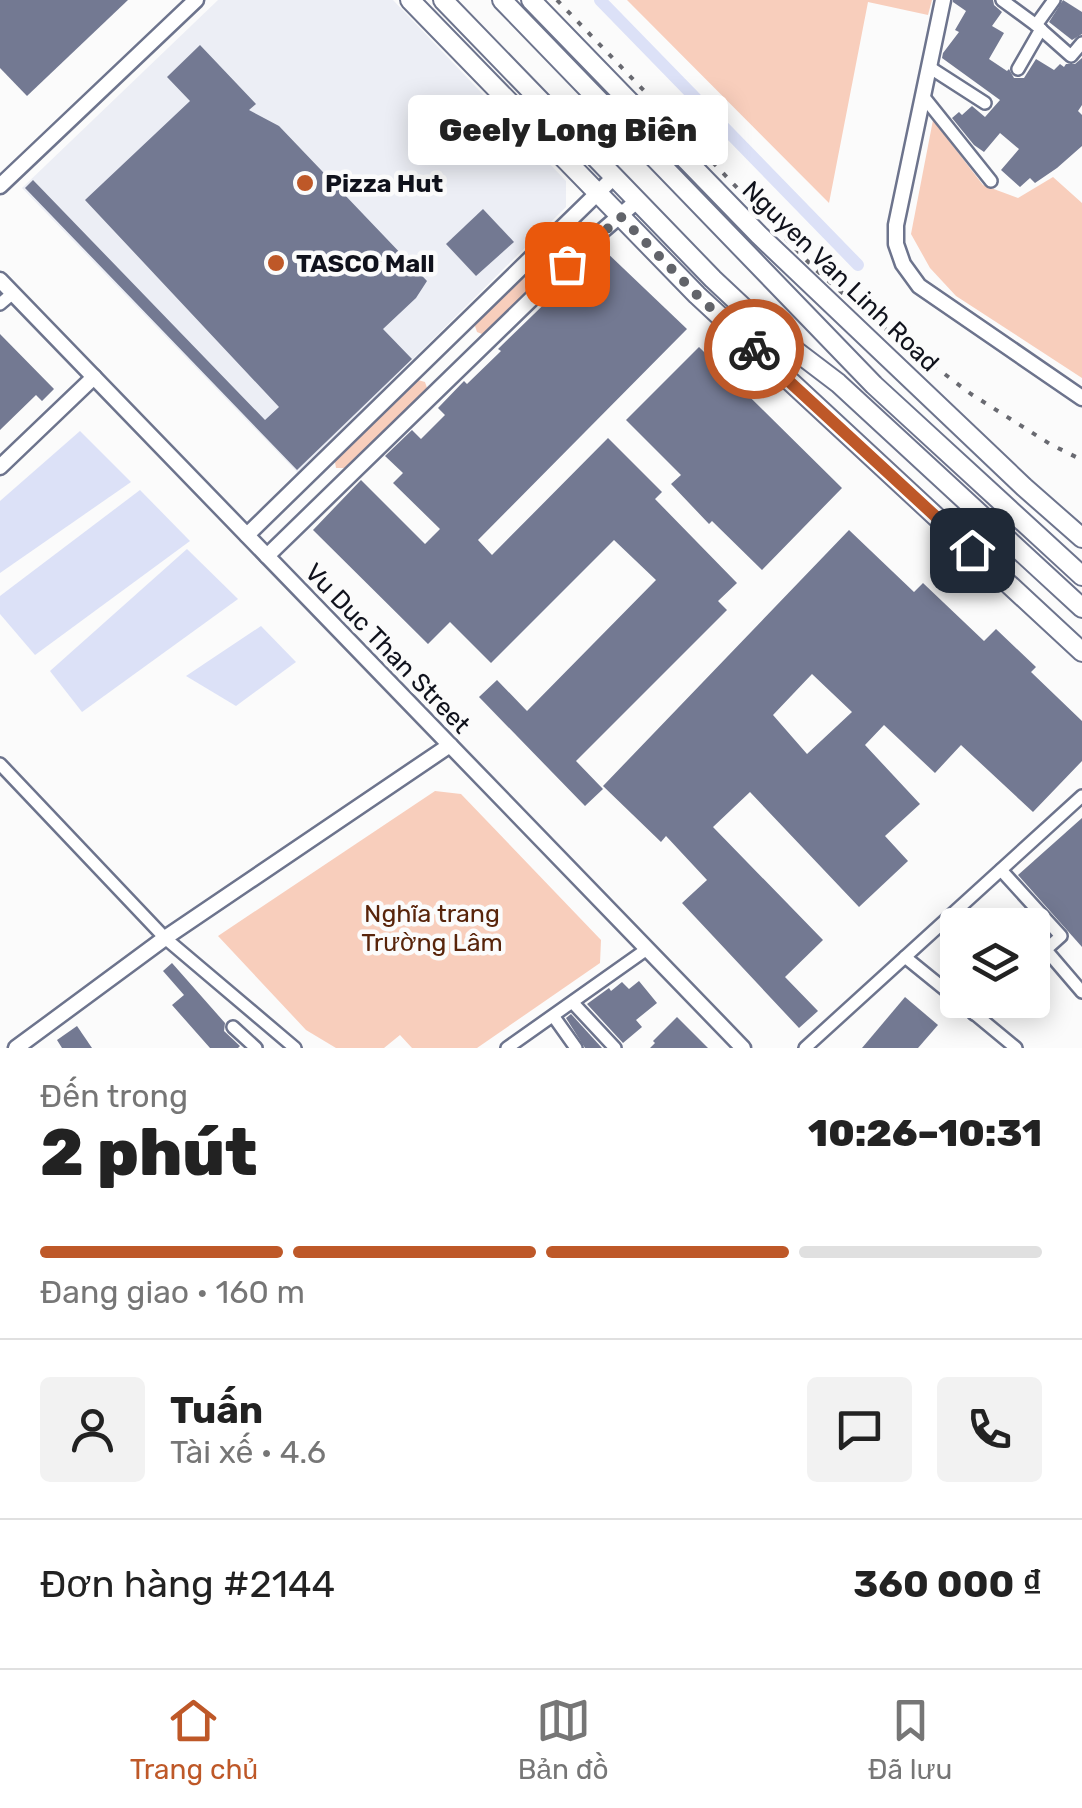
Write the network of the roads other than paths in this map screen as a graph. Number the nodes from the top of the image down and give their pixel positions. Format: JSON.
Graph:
{"nodes":[{"id":1,"x":196,"y":0,"type":"edge"},
{"id":2,"x":410,"y":0,"type":"edge"},
{"id":3,"x":443,"y":0,"type":"edge"},
{"id":4,"x":502,"y":0,"type":"edge"},
{"id":5,"x":943,"y":0,"type":"edge"},
{"id":6,"x":1002,"y":0,"type":"edge"},
{"id":7,"x":1054,"y":0,"type":"edge"},
{"id":8,"x":536,"y":6,"type":"edge"},
{"id":9,"x":526,"y":25,"type":"junction"},
{"id":10,"x":1038,"y":27,"type":"junction"},
{"id":11,"x":1082,"y":43,"type":"edge"},
{"id":12,"x":929,"y":68,"type":"junction"},
{"id":13,"x":1018,"y":69,"type":"dead end"},
{"id":14,"x":923,"y":96,"type":"junction"},
{"id":15,"x":985,"y":104,"type":"dead end"},
{"id":16,"x":614,"y":177,"type":"junction"},
{"id":17,"x":991,"y":181,"type":"dead end"},
{"id":18,"x":0,"y":186,"type":"edge"},
{"id":19,"x":598,"y":192,"type":"junction"},
{"id":20,"x":637,"y":201,"type":"junction"},
{"id":21,"x":621,"y":217,"type":"junction"},
{"id":22,"x":0,"y":280,"type":"edge"},
{"id":23,"x":12,"y":293,"type":"junction"},
{"id":24,"x":0,"y":304,"type":"edge"},
{"id":25,"x":762,"y":326,"type":"junction"},
{"id":26,"x":439,"y":348,"type":"junction"},
{"id":27,"x":460,"y":368,"type":"junction"},
{"id":28,"x":94,"y":377,"type":"junction"},
{"id":29,"x":1082,"y":398,"type":"edge"},
{"id":30,"x":818,"y":410,"type":"junction"},
{"id":31,"x":0,"y":467,"type":"edge"},
{"id":32,"x":247,"y":535,"type":"junction"},
{"id":33,"x":1082,"y":538,"type":"edge"},
{"id":34,"x":267,"y":556,"type":"junction"},
{"id":35,"x":1082,"y":576,"type":"edge"},
{"id":36,"x":1082,"y":608,"type":"edge"},
{"id":37,"x":1082,"y":652,"type":"edge"},
{"id":38,"x":450,"y":744,"type":"junction"},
{"id":39,"x":0,"y":764,"type":"edge"},
{"id":40,"x":1082,"y":796,"type":"edge"},
{"id":41,"x":1001,"y":870,"type":"junction"},
{"id":42,"x":1036,"y":908,"type":"edge"},
{"id":43,"x":1050,"y":924,"type":"edge"},
{"id":44,"x":165,"y":938,"type":"junction"},
{"id":45,"x":1050,"y":946,"type":"edge"},
{"id":46,"x":647,"y":948,"type":"junction"},
{"id":47,"x":1050,"y":955,"type":"edge"},
{"id":48,"x":905,"y":956,"type":"junction"},
{"id":49,"x":940,"y":985,"type":"edge"},
{"id":50,"x":1082,"y":992,"type":"edge"},
{"id":51,"x":573,"y":1003,"type":"junction"},
{"id":52,"x":554,"y":1016,"type":"junction"},
{"id":53,"x":979,"y":1018,"type":"edge"},
{"id":54,"x":234,"y":1027,"type":"dead end"},
{"id":55,"x":16,"y":1048,"type":"edge"},
{"id":56,"x":256,"y":1048,"type":"edge"},
{"id":57,"x":295,"y":1048,"type":"edge"},
{"id":58,"x":507,"y":1048,"type":"edge"},
{"id":59,"x":576,"y":1048,"type":"edge"},
{"id":60,"x":616,"y":1048,"type":"edge"},
{"id":61,"x":744,"y":1048,"type":"edge"},
{"id":62,"x":805,"y":1048,"type":"edge"},
{"id":63,"x":1016,"y":1048,"type":"edge"}],
"edges":[{"from":1,"to":18,"type":"street"},
{"from":2,"to":19,"type":"highway"},
{"from":3,"to":16,"type":"highway"},
{"from":4,"to":9,"type":"highway","name":"Nguyen Van Linh Road"},
{"from":5,"to":12,"type":"street"},
{"from":6,"to":10,"type":"street"},
{"from":7,"to":10,"type":"street"},
{"from":8,"to":9,"type":"highway"},
{"from":8,"to":33,"type":"highway","name":"Nguyen Van Linh Road"},
{"from":9,"to":35,"type":"highway","name":"Nguyen Van Linh Road"},
{"from":10,"to":11,"type":"street"},
{"from":10,"to":13,"type":"street"},
{"from":12,"to":14,"type":"street"},
{"from":12,"to":15,"type":"street"},
{"from":14,"to":17,"type":"street"},
{"from":14,"to":29,"type":"street"},
{"from":16,"to":19,"type":"street"},
{"from":16,"to":20,"type":"highway"},
{"from":19,"to":21,"type":"highway"},
{"from":19,"to":26,"type":"street"},
{"from":20,"to":21,"type":"street"},
{"from":20,"to":25,"type":"highway"},
{"from":21,"to":27,"type":"street"},
{"from":21,"to":30,"type":"highway"},
{"from":22,"to":23,"type":"street","name":"Vu Duc Than Street"},
{"from":23,"to":24,"type":"street"},
{"from":23,"to":28,"type":"street","name":"Vu Duc Than Street"},
{"from":25,"to":30,"type":"highway"},
{"from":25,"to":36,"type":"highway"},
{"from":26,"to":27,"type":"street"},
{"from":26,"to":32,"type":"street"},
{"from":27,"to":34,"type":"street"},
{"from":28,"to":31,"type":"street"},
{"from":28,"to":32,"type":"street","name":"Vu Duc Than Street"},
{"from":30,"to":37,"type":"highway"},
{"from":32,"to":34,"type":"street","name":"Vu Duc Than Street"},
{"from":34,"to":38,"type":"street","name":"Vu Duc Than Street"},
{"from":38,"to":44,"type":"street"},
{"from":38,"to":46,"type":"street","name":"Vu Duc Than Street"},
{"from":39,"to":44,"type":"street"},
{"from":40,"to":41,"type":"street"},
{"from":41,"to":42,"type":"street"},
{"from":41,"to":48,"type":"street"},
{"from":43,"to":45,"type":"street"},
{"from":44,"to":55,"type":"street"},
{"from":44,"to":57,"type":"street"},
{"from":46,"to":51,"type":"street"},
{"from":46,"to":61,"type":"street","name":"Vu Duc Than Street"},
{"from":47,"to":50,"type":"street"},
{"from":48,"to":49,"type":"street"},
{"from":48,"to":62,"type":"street"},
{"from":51,"to":52,"type":"street"},
{"from":51,"to":60,"type":"street"},
{"from":52,"to":58,"type":"street"},
{"from":52,"to":59,"type":"street"},
{"from":53,"to":63,"type":"street"},
{"from":54,"to":56,"type":"street"}]}
